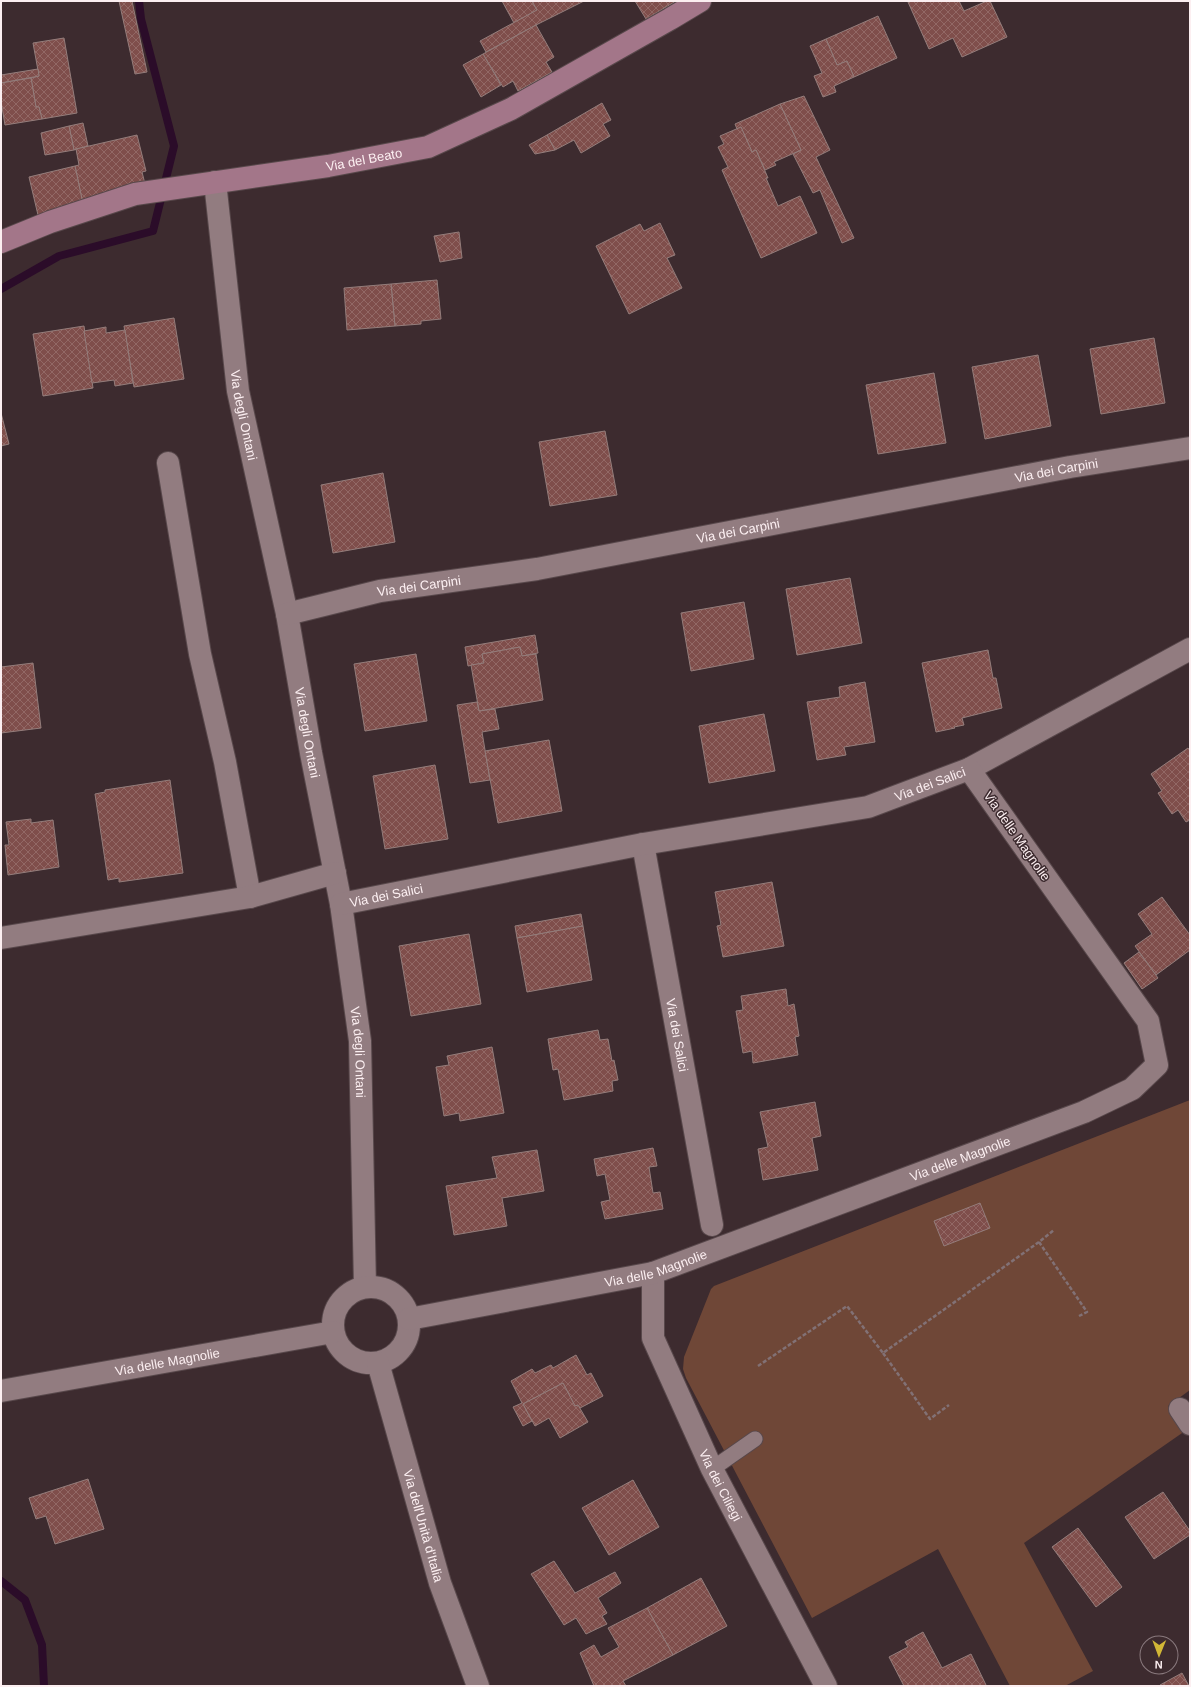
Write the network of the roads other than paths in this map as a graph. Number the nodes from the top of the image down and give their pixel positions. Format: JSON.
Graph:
{"nodes":[{"id":1,"x":700,"y":1,"type":"edge"},
{"id":2,"x":215,"y":182,"type":"junction"},
{"id":3,"x":1,"y":242,"type":"edge"},
{"id":4,"x":1190,"y":448,"type":"edge"},
{"id":5,"x":168,"y":463,"type":"dead end"},
{"id":6,"x":287,"y":614,"type":"junction"},
{"id":7,"x":1190,"y":649,"type":"edge"},
{"id":8,"x":969,"y":768,"type":"junction"},
{"id":9,"x":643,"y":844,"type":"junction"},
{"id":10,"x":335,"y":873,"type":"junction"},
{"id":11,"x":250,"y":896,"type":"junction"},
{"id":12,"x":341,"y":904,"type":"junction"},
{"id":13,"x":1,"y":938,"type":"edge"},
{"id":14,"x":712,"y":1225,"type":"dead end"},
{"id":15,"x":653,"y":1273,"type":"junction"},
{"id":16,"x":365,"y":1287,"type":"junction"},
{"id":17,"x":409,"y":1319,"type":"junction"},
{"id":18,"x":333,"y":1332,"type":"junction"},
{"id":19,"x":378,"y":1363,"type":"junction"},
{"id":20,"x":1,"y":1391,"type":"edge"},
{"id":21,"x":755,"y":1439,"type":"dead end"},
{"id":22,"x":712,"y":1469,"type":"junction"},
{"id":23,"x":478,"y":1686,"type":"edge"},
{"id":24,"x":826,"y":1686,"type":"edge"}],
"edges":[{"from":1,"to":2,"type":"street","name":"Via del Beato"},
{"from":2,"to":3,"type":"street","name":"Via del Beato"},
{"from":2,"to":6,"type":"street","name":"Via degli Ontani"},
{"from":4,"to":6,"type":"street","name":"Via dei Carpini"},
{"from":5,"to":11,"type":"street"},
{"from":6,"to":10,"type":"street","name":"Via degli Ontani"},
{"from":7,"to":8,"type":"street","name":"Via dei Salici"},
{"from":8,"to":9,"type":"street","name":"Via dei Salici"},
{"from":8,"to":15,"type":"street","name":"Via delle Magnolie"},
{"from":9,"to":12,"type":"street","name":"Via dei Salici"},
{"from":9,"to":14,"type":"street","name":"Via dei Salici"},
{"from":10,"to":11,"type":"street"},
{"from":10,"to":12,"type":"street","name":"Via degli Ontani"},
{"from":11,"to":13,"type":"street"},
{"from":12,"to":16,"type":"street","name":"Via degli Ontani"},
{"from":15,"to":17,"type":"street","name":"Via delle Magnolie"},
{"from":15,"to":22,"type":"street","name":"Via dei Ciliegi"},
{"from":16,"to":17,"type":"street"},
{"from":16,"to":18,"type":"street"},
{"from":17,"to":19,"type":"street"},
{"from":18,"to":19,"type":"street"},
{"from":18,"to":20,"type":"street","name":"Via delle Magnolie"},
{"from":19,"to":23,"type":"street","name":"Via dell'Unità d'Italia"},
{"from":21,"to":22,"type":"lane"},
{"from":22,"to":24,"type":"street","name":"Via dei Ciliegi"}]}
